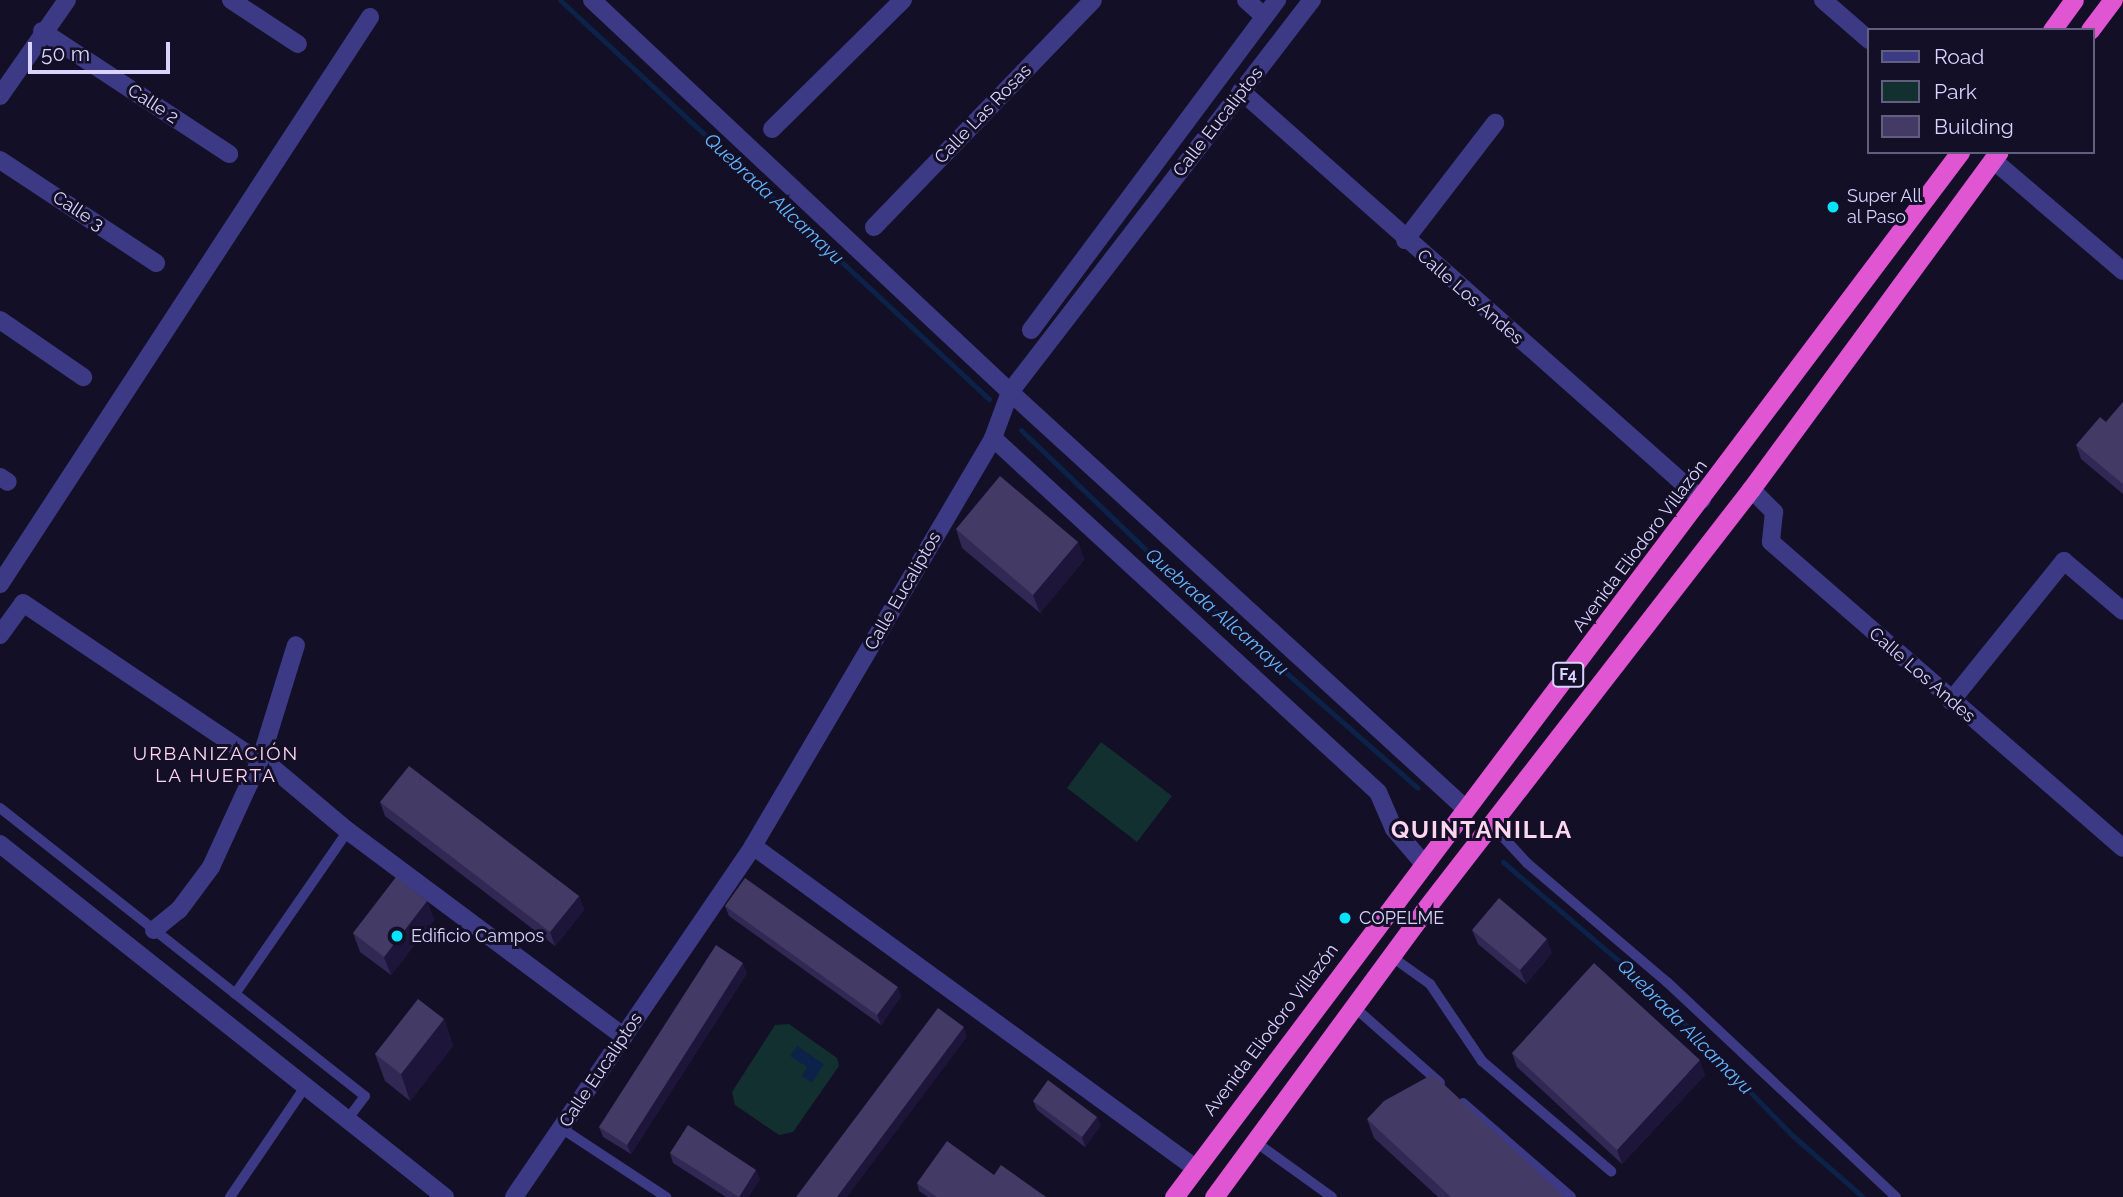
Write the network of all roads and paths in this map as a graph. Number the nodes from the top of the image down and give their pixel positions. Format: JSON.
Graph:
{"nodes":[{"id":1,"x":67,"y":0,"type":"edge"},
{"id":2,"x":231,"y":0,"type":"edge"},
{"id":3,"x":592,"y":0,"type":"edge"},
{"id":4,"x":903,"y":0,"type":"edge"},
{"id":5,"x":1093,"y":0,"type":"edge"},
{"id":6,"x":1246,"y":0,"type":"edge"},
{"id":7,"x":1277,"y":0,"type":"edge"},
{"id":8,"x":1312,"y":0,"type":"edge"},
{"id":9,"x":1823,"y":0,"type":"edge"},
{"id":10,"x":2074,"y":0,"type":"edge"},
{"id":11,"x":2112,"y":0,"type":"edge"},
{"id":12,"x":1264,"y":16,"type":"junction"},
{"id":13,"x":370,"y":17,"type":"dead end"},
{"id":14,"x":2053,"y":28,"type":"edge"},
{"id":15,"x":2091,"y":28,"type":"edge"},
{"id":16,"x":42,"y":32,"type":"junction"},
{"id":17,"x":1868,"y":39,"type":"edge"},
{"id":18,"x":298,"y":44,"type":"dead end"},
{"id":19,"x":1241,"y":91,"type":"junction"},
{"id":20,"x":0,"y":96,"type":"edge"},
{"id":21,"x":1495,"y":123,"type":"dead end"},
{"id":22,"x":772,"y":129,"type":"dead end"},
{"id":23,"x":229,"y":154,"type":"dead end"},
{"id":24,"x":1959,"y":154,"type":"edge"},
{"id":25,"x":1996,"y":156,"type":"edge"},
{"id":26,"x":0,"y":160,"type":"edge"},
{"id":27,"x":874,"y":227,"type":"dead end"},
{"id":28,"x":1405,"y":240,"type":"junction"},
{"id":29,"x":156,"y":263,"type":"dead end"},
{"id":30,"x":2123,"y":271,"type":"edge"},
{"id":31,"x":0,"y":320,"type":"edge"},
{"id":32,"x":1031,"y":330,"type":"dead end"},
{"id":33,"x":83,"y":377,"type":"dead end"},
{"id":34,"x":1010,"y":392,"type":"junction"},
{"id":35,"x":993,"y":438,"type":"junction"},
{"id":36,"x":1751,"y":489,"type":"junction"},
{"id":37,"x":1702,"y":500,"type":"junction"},
{"id":38,"x":0,"y":584,"type":"edge"},
{"id":39,"x":2123,"y":611,"type":"edge"},
{"id":40,"x":0,"y":635,"type":"edge"},
{"id":41,"x":296,"y":645,"type":"dead end"},
{"id":42,"x":1951,"y":701,"type":"junction"},
{"id":43,"x":261,"y":758,"type":"junction"},
{"id":44,"x":0,"y":808,"type":"edge"},
{"id":45,"x":1466,"y":809,"type":"junction"},
{"id":46,"x":1491,"y":824,"type":"junction"},
{"id":47,"x":348,"y":831,"type":"junction"},
{"id":48,"x":0,"y":844,"type":"edge"},
{"id":49,"x":753,"y":846,"type":"junction"},
{"id":50,"x":2123,"y":848,"type":"edge"},
{"id":51,"x":1423,"y":863,"type":"junction"},
{"id":52,"x":154,"y":930,"type":"junction"},
{"id":53,"x":1392,"y":957,"type":"junction"},
{"id":54,"x":235,"y":994,"type":"junction"},
{"id":55,"x":1353,"y":1006,"type":"junction"},
{"id":56,"x":624,"y":1037,"type":"junction"},
{"id":57,"x":306,"y":1087,"type":"junction"},
{"id":58,"x":346,"y":1120,"type":"junction"},
{"id":59,"x":561,"y":1128,"type":"junction"},
{"id":60,"x":1254,"y":1141,"type":"junction"},
{"id":61,"x":1194,"y":1167,"type":"junction"},
{"id":62,"x":1611,"y":1171,"type":"dead end"},
{"id":63,"x":230,"y":1197,"type":"edge"},
{"id":64,"x":444,"y":1197,"type":"edge"},
{"id":65,"x":514,"y":1197,"type":"edge"},
{"id":66,"x":666,"y":1197,"type":"edge"},
{"id":67,"x":1174,"y":1197,"type":"edge"},
{"id":68,"x":1214,"y":1197,"type":"edge"},
{"id":69,"x":1332,"y":1197,"type":"edge"},
{"id":70,"x":1571,"y":1197,"type":"edge"},
{"id":71,"x":1896,"y":1197,"type":"edge"}],
"edges":[{"from":1,"to":16,"type":"street"},
{"from":2,"to":18,"type":"street"},
{"from":3,"to":34,"type":"street"},
{"from":4,"to":22,"type":"street"},
{"from":5,"to":27,"type":"street","name":"Calle Las Rosas"},
{"from":6,"to":12,"type":"street"},
{"from":7,"to":12,"type":"street","name":"Calle Eucaliptos"},
{"from":8,"to":19,"type":"street","name":"Calle Eucaliptos"},
{"from":9,"to":17,"type":"street"},
{"from":10,"to":14,"type":"highway"},
{"from":11,"to":15,"type":"highway"},
{"from":12,"to":32,"type":"street","name":"Calle Eucaliptos"},
{"from":13,"to":38,"type":"street"},
{"from":16,"to":20,"type":"street"},
{"from":16,"to":23,"type":"street","name":"Calle 2"},
{"from":19,"to":28,"type":"street","name":"Calle Los Andes"},
{"from":19,"to":34,"type":"street","name":"Calle Eucaliptos"},
{"from":21,"to":28,"type":"street"},
{"from":24,"to":37,"type":"highway","name":"Avenida Eliodoro Villazón","number":"F4"},
{"from":25,"to":30,"type":"street"},
{"from":25,"to":36,"type":"highway","number":"F4"},
{"from":26,"to":29,"type":"street","name":"Calle 3"},
{"from":28,"to":37,"type":"street","name":"Calle Los Andes"},
{"from":31,"to":33,"type":"street"},
{"from":34,"to":35,"type":"street","name":"Calle Eucaliptos"},
{"from":34,"to":45,"type":"street"},
{"from":35,"to":49,"type":"street","name":"Calle Eucaliptos"},
{"from":35,"to":51,"type":"street"},
{"from":36,"to":42,"type":"street","name":"Calle Los Andes"},
{"from":36,"to":46,"type":"highway","number":"F4"},
{"from":37,"to":45,"type":"highway","name":"Avenida Eliodoro Villazón","number":"F4"},
{"from":39,"to":42,"type":"street"},
{"from":40,"to":43,"type":"street"},
{"from":41,"to":43,"type":"street"},
{"from":42,"to":50,"type":"street","name":"Calle Los Andes"},
{"from":43,"to":47,"type":"street"},
{"from":43,"to":52,"type":"street"},
{"from":44,"to":52,"type":"lane"},
{"from":45,"to":51,"type":"highway","name":"Avenida Eliodoro Villazón","number":"F4"},
{"from":46,"to":53,"type":"highway","number":"F4"},
{"from":46,"to":71,"type":"lane"},
{"from":47,"to":54,"type":"lane"},
{"from":47,"to":56,"type":"street"},
{"from":48,"to":57,"type":"street"},
{"from":49,"to":56,"type":"street","name":"Calle Eucaliptos"},
{"from":49,"to":61,"type":"street"},
{"from":51,"to":61,"type":"highway","name":"Avenida Eliodoro Villazón","number":"F4"},
{"from":52,"to":54,"type":"lane"},
{"from":53,"to":55,"type":"highway","number":"F4"},
{"from":53,"to":62,"type":"lane"},
{"from":54,"to":58,"type":"lane"},
{"from":55,"to":60,"type":"highway","number":"F4"},
{"from":55,"to":70,"type":"lane"},
{"from":56,"to":59,"type":"street","name":"Calle Eucaliptos"},
{"from":57,"to":58,"type":"street"},
{"from":57,"to":63,"type":"lane"},
{"from":58,"to":64,"type":"street"},
{"from":59,"to":65,"type":"street","name":"Calle Eucaliptos"},
{"from":59,"to":66,"type":"lane"},
{"from":60,"to":68,"type":"highway","number":"F4"},
{"from":60,"to":69,"type":"lane"},
{"from":61,"to":67,"type":"highway","name":"Avenida Eliodoro Villazón","number":"F4"}]}
